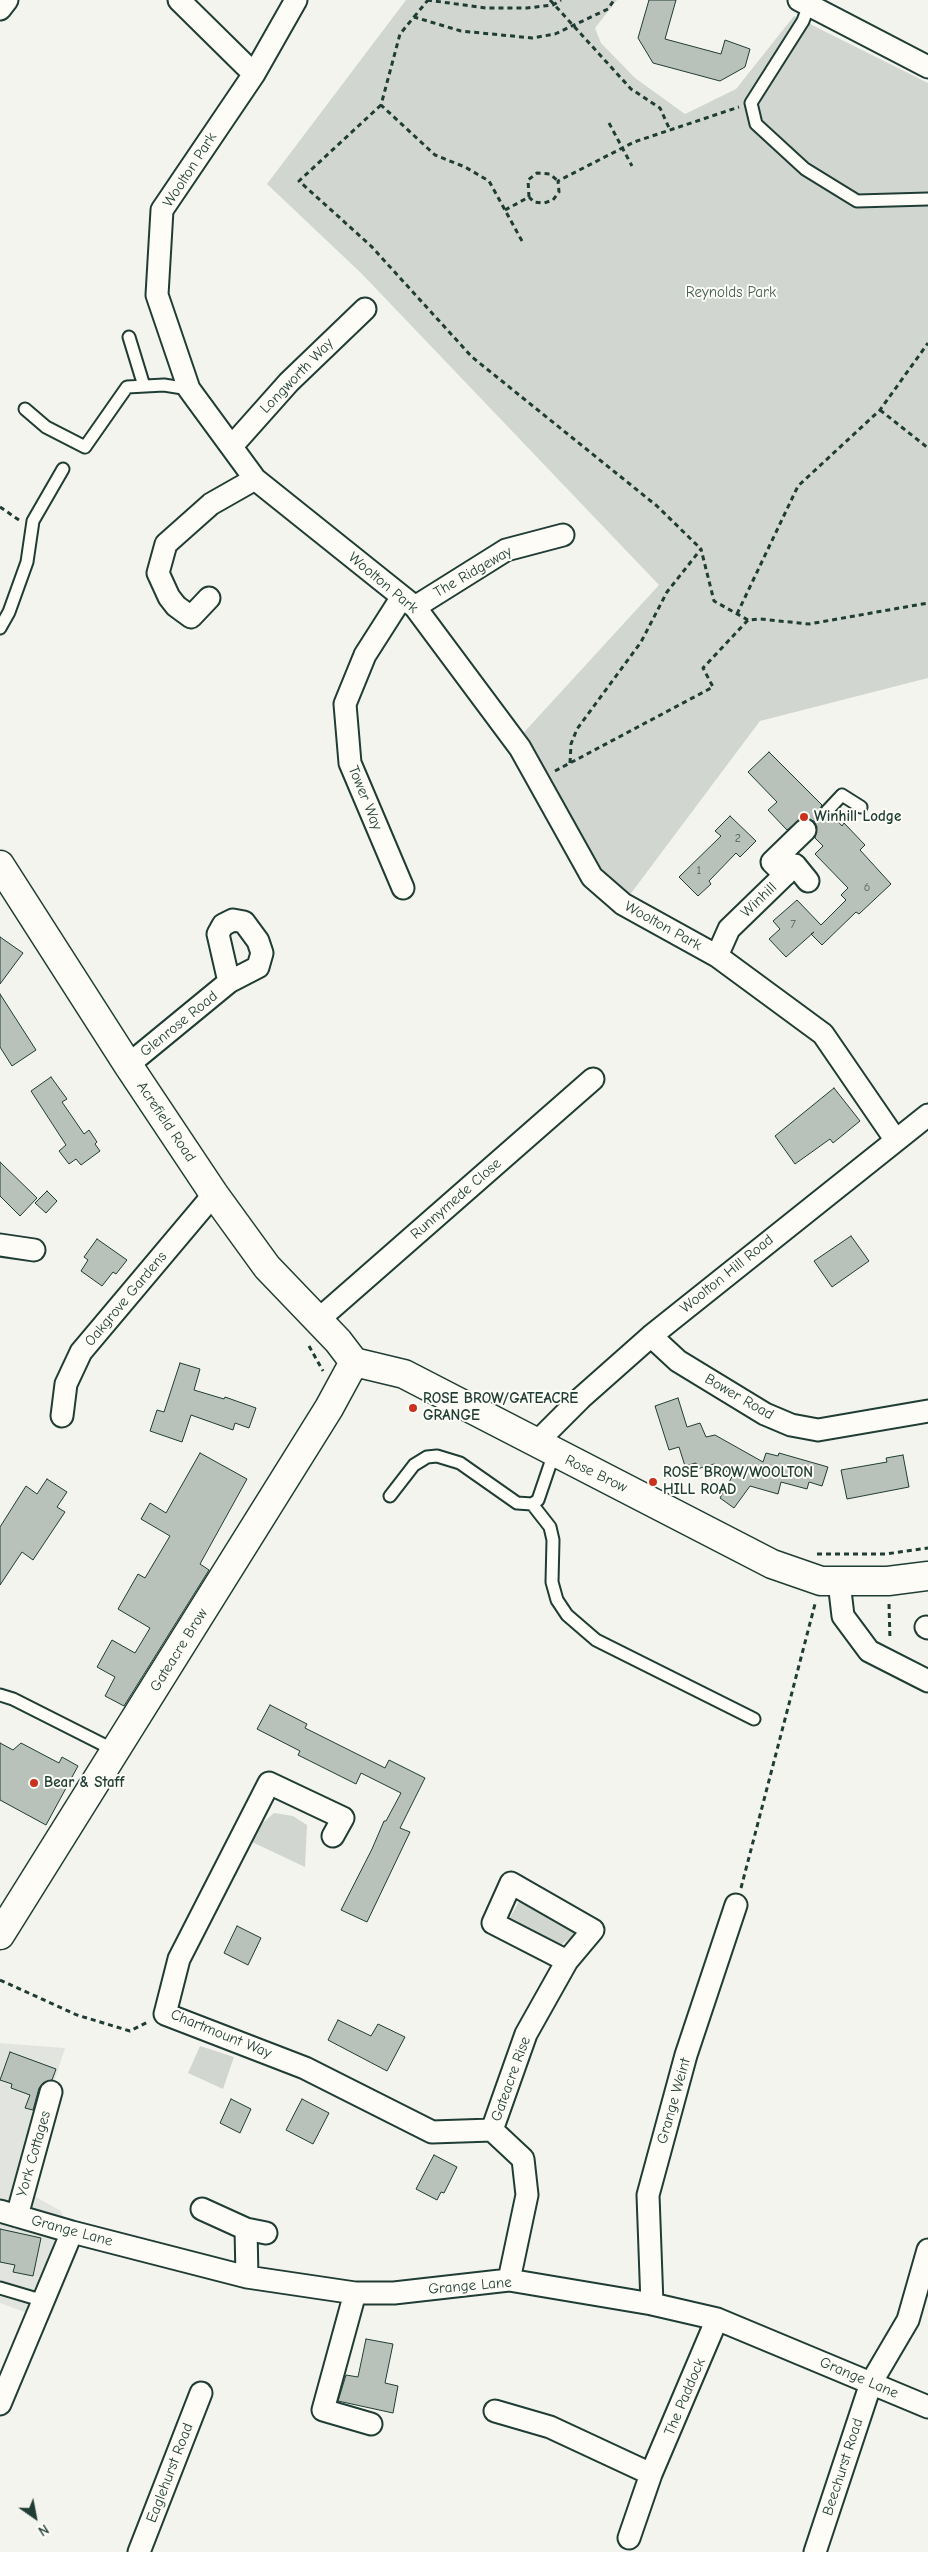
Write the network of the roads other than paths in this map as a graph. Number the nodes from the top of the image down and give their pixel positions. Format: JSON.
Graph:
{"nodes":[{"id":1,"x":7,"y":0,"type":"edge"},
{"id":2,"x":179,"y":0,"type":"edge"},
{"id":3,"x":296,"y":0,"type":"edge"},
{"id":4,"x":804,"y":3,"type":"edge"},
{"id":5,"x":0,"y":9,"type":"edge"},
{"id":6,"x":928,"y":67,"type":"edge"},
{"id":7,"x":254,"y":74,"type":"junction"},
{"id":8,"x":928,"y":200,"type":"edge"},
{"id":9,"x":365,"y":309,"type":"dead end"},
{"id":10,"x":129,"y":337,"type":"dead end"},
{"id":11,"x":144,"y":386,"type":"junction"},
{"id":12,"x":188,"y":389,"type":"junction"},
{"id":13,"x":25,"y":409,"type":"dead end"},
{"id":14,"x":232,"y":446,"type":"junction"},
{"id":15,"x":63,"y":469,"type":"dead end"},
{"id":16,"x":255,"y":479,"type":"junction"},
{"id":17,"x":563,"y":535,"type":"dead end"},
{"id":18,"x":209,"y":598,"type":"dead end"},
{"id":19,"x":409,"y":602,"type":"junction"},
{"id":20,"x":0,"y":628,"type":"edge"},
{"id":21,"x":861,"y":807,"type":"dead end"},
{"id":22,"x":827,"y":810,"type":"dead end"},
{"id":23,"x":806,"y":830,"type":"dead end"},
{"id":24,"x":0,"y":865,"type":"edge"},
{"id":25,"x":785,"y":875,"type":"junction"},
{"id":26,"x":808,"y":881,"type":"dead end"},
{"id":27,"x":403,"y":888,"type":"dead end"},
{"id":28,"x":718,"y":956,"type":"junction"},
{"id":29,"x":230,"y":982,"type":"dead end"},
{"id":30,"x":128,"y":1065,"type":"junction"},
{"id":31,"x":593,"y":1079,"type":"dead end"},
{"id":32,"x":928,"y":1115,"type":"edge"},
{"id":33,"x":895,"y":1139,"type":"junction"},
{"id":34,"x":214,"y":1194,"type":"junction"},
{"id":35,"x":0,"y":1245,"type":"edge"},
{"id":36,"x":34,"y":1250,"type":"dead end"},
{"id":37,"x":318,"y":1320,"type":"junction"},
{"id":38,"x":651,"y":1336,"type":"junction"},
{"id":39,"x":354,"y":1362,"type":"junction"},
{"id":40,"x":928,"y":1410,"type":"edge"},
{"id":41,"x":62,"y":1416,"type":"dead end"},
{"id":42,"x":544,"y":1448,"type":"junction"},
{"id":43,"x":390,"y":1496,"type":"dead end"},
{"id":44,"x":532,"y":1504,"type":"junction"},
{"id":45,"x":928,"y":1576,"type":"edge"},
{"id":46,"x":830,"y":1582,"type":"junction"},
{"id":47,"x":928,"y":1681,"type":"edge"},
{"id":48,"x":0,"y":1695,"type":"edge"},
{"id":49,"x":754,"y":1719,"type":"dead end"},
{"id":50,"x":116,"y":1751,"type":"junction"},
{"id":51,"x":333,"y":1836,"type":"dead end"},
{"id":52,"x":736,"y":1905,"type":"road end"},
{"id":53,"x":0,"y":1936,"type":"edge"},
{"id":54,"x":567,"y":1961,"type":"dead end"},
{"id":55,"x":52,"y":2092,"type":"dead end"},
{"id":56,"x":492,"y":2130,"type":"junction"},
{"id":57,"x":202,"y":2209,"type":"dead end"},
{"id":58,"x":8,"y":2213,"type":"edge"},
{"id":59,"x":72,"y":2232,"type":"junction"},
{"id":60,"x":928,"y":2250,"type":"edge"},
{"id":61,"x":247,"y":2277,"type":"junction"},
{"id":62,"x":509,"y":2280,"type":"junction"},
{"id":63,"x":0,"y":2288,"type":"edge"},
{"id":64,"x":355,"y":2293,"type":"junction"},
{"id":65,"x":44,"y":2301,"type":"junction"},
{"id":66,"x":652,"y":2304,"type":"junction"},
{"id":67,"x":718,"y":2319,"type":"junction"},
{"id":68,"x":871,"y":2383,"type":"junction"},
{"id":69,"x":202,"y":2394,"type":"dead end"},
{"id":70,"x":0,"y":2404,"type":"edge"},
{"id":71,"x":928,"y":2407,"type":"edge"},
{"id":72,"x":495,"y":2411,"type":"dead end"},
{"id":73,"x":371,"y":2424,"type":"dead end"},
{"id":74,"x":651,"y":2474,"type":"junction"},
{"id":75,"x":629,"y":2538,"type":"dead end"},
{"id":76,"x":139,"y":2552,"type":"edge"},
{"id":77,"x":815,"y":2552,"type":"edge"}],
"edges":[{"from":1,"to":5,"type":"street"},
{"from":2,"to":7,"type":"street"},
{"from":3,"to":7,"type":"street","name":"Woolton Park"},
{"from":4,"to":6,"type":"street"},
{"from":4,"to":8,"type":"lane"},
{"from":7,"to":12,"type":"street","name":"Woolton Park"},
{"from":9,"to":14,"type":"street","name":"Longworth Way"},
{"from":10,"to":11,"type":"lane"},
{"from":11,"to":12,"type":"lane"},
{"from":11,"to":13,"type":"lane"},
{"from":12,"to":14,"type":"street","name":"Woolton Park"},
{"from":14,"to":16,"type":"street","name":"Woolton Park"},
{"from":15,"to":20,"type":"lane"},
{"from":16,"to":18,"type":"street"},
{"from":16,"to":19,"type":"street","name":"Woolton Park"},
{"from":17,"to":19,"type":"street","name":"The Ridgeway"},
{"from":19,"to":27,"type":"street","name":"Tower Way"},
{"from":19,"to":28,"type":"street","name":"Woolton Park"},
{"from":21,"to":22,"type":"lane"},
{"from":23,"to":25,"type":"street"},
{"from":24,"to":30,"type":"main road","name":"Acrefield Road"},
{"from":25,"to":26,"type":"street","name":"Winhill"},
{"from":25,"to":28,"type":"street","name":"Winhill"},
{"from":28,"to":33,"type":"street","name":"Woolton Park"},
{"from":29,"to":30,"type":"street","name":"Glenrose Road"},
{"from":30,"to":34,"type":"main road","name":"Acrefield Road"},
{"from":31,"to":37,"type":"street","name":"Runnymede Close"},
{"from":32,"to":33,"type":"street","name":"Woolton Hill Road"},
{"from":33,"to":38,"type":"street","name":"Woolton Hill Road"},
{"from":34,"to":37,"type":"main road","name":"Acrefield Road"},
{"from":34,"to":41,"type":"street","name":"Oakgrove Gardens"},
{"from":35,"to":36,"type":"street"},
{"from":37,"to":39,"type":"main road","name":"Acrefield Road"},
{"from":38,"to":40,"type":"street","name":"Bower Road"},
{"from":38,"to":42,"type":"street","name":"Woolton Hill Road"},
{"from":39,"to":42,"type":"main road","name":"Rose Brow"},
{"from":39,"to":50,"type":"main road","name":"Gateacre Brow"},
{"from":42,"to":44,"type":"lane"},
{"from":42,"to":46,"type":"main road","name":"Rose Brow"},
{"from":43,"to":44,"type":"lane"},
{"from":44,"to":49,"type":"lane"},
{"from":45,"to":46,"type":"main road"},
{"from":46,"to":47,"type":"street"},
{"from":48,"to":50,"type":"lane"},
{"from":50,"to":53,"type":"main road","name":"Gateacre Brow"},
{"from":51,"to":56,"type":"street","name":"Chartmount Way"},
{"from":52,"to":66,"type":"street","name":"Grange Weint"},
{"from":54,"to":56,"type":"street","name":"Gateacre Rise"},
{"from":55,"to":58,"type":"street","name":"York Cottages"},
{"from":56,"to":62,"type":"street","name":"Gateacre Rise"},
{"from":57,"to":61,"type":"street"},
{"from":58,"to":59,"type":"street","name":"Grange Lane"},
{"from":59,"to":61,"type":"street","name":"Grange Lane"},
{"from":59,"to":65,"type":"street"},
{"from":60,"to":68,"type":"street","name":"Beechurst Road"},
{"from":61,"to":64,"type":"street","name":"Grange Lane"},
{"from":62,"to":64,"type":"street","name":"Grange Lane"},
{"from":62,"to":66,"type":"street","name":"Grange Lane"},
{"from":63,"to":65,"type":"lane"},
{"from":64,"to":73,"type":"street"},
{"from":65,"to":70,"type":"street"},
{"from":66,"to":67,"type":"street","name":"Grange Lane"},
{"from":67,"to":68,"type":"street","name":"Grange Lane"},
{"from":67,"to":74,"type":"street","name":"The Paddock"},
{"from":68,"to":71,"type":"street","name":"Grange Lane"},
{"from":68,"to":77,"type":"street","name":"Beechurst Road"},
{"from":69,"to":76,"type":"street","name":"Eaglehurst Road"},
{"from":72,"to":74,"type":"street"},
{"from":74,"to":75,"type":"street","name":"The Paddock"}]}
